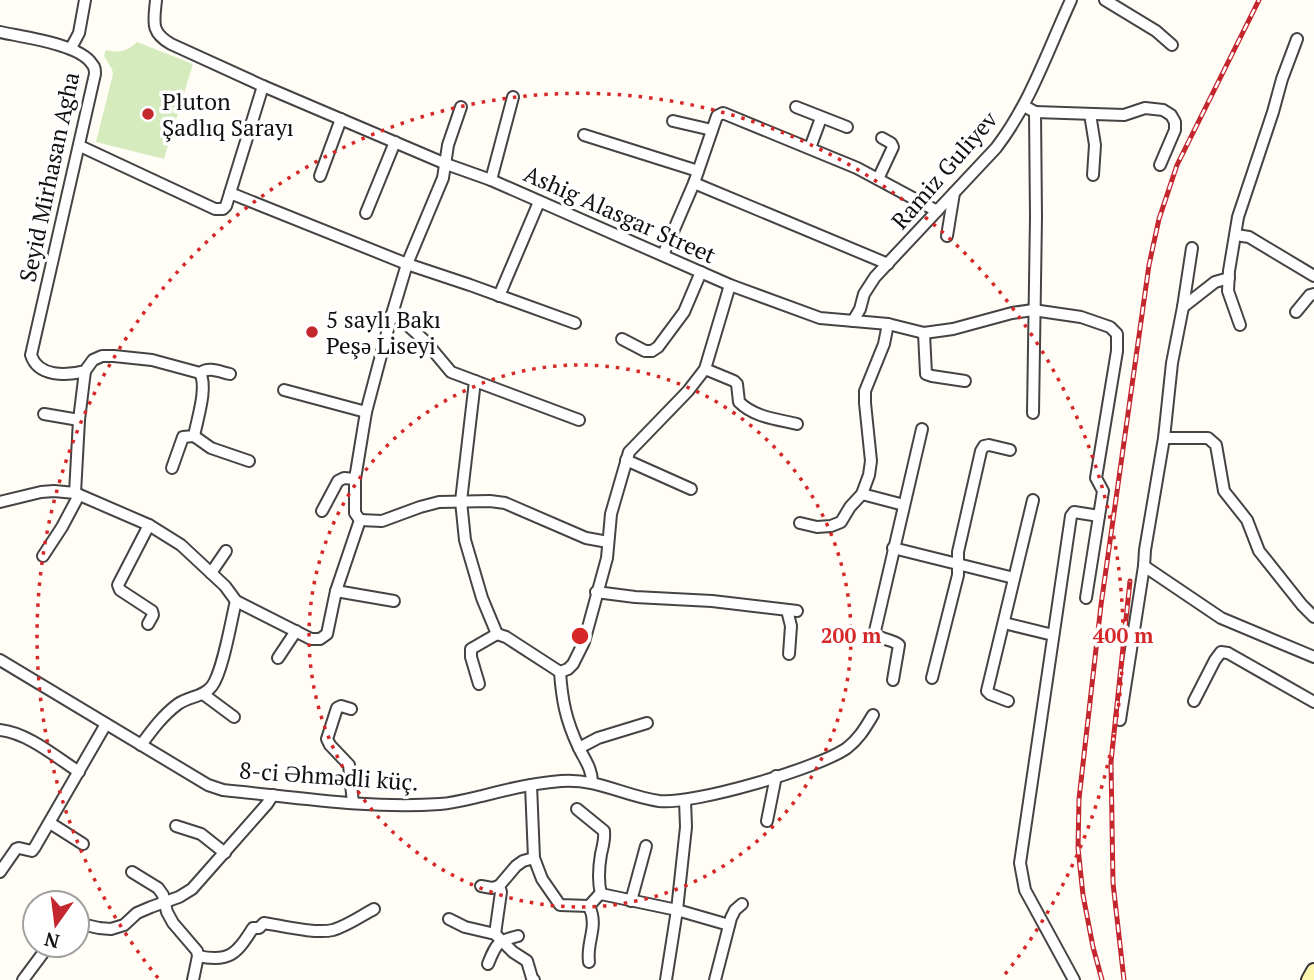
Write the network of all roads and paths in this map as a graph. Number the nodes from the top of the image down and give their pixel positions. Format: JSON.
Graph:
{"nodes":[{"id":1,"x":85,"y":0,"type":"edge"},
{"id":2,"x":156,"y":0,"type":"edge"},
{"id":3,"x":1071,"y":0,"type":"edge"},
{"id":4,"x":1105,"y":0,"type":"edge"},
{"id":5,"x":0,"y":32,"type":"edge"},
{"id":6,"x":1297,"y":39,"type":"dead end"},
{"id":7,"x":1172,"y":45,"type":"dead end"},
{"id":8,"x":71,"y":48,"type":"junction"},
{"id":9,"x":263,"y":86,"type":"junction"},
{"id":10,"x":513,"y":97,"type":"dead end"},
{"id":11,"x":1024,"y":106,"type":"junction"},
{"id":12,"x":461,"y":107,"type":"dead end"},
{"id":13,"x":796,"y":107,"type":"dead end"},
{"id":14,"x":1035,"y":112,"type":"junction"},
{"id":15,"x":1090,"y":114,"type":"junction"},
{"id":16,"x":821,"y":118,"type":"junction"},
{"id":17,"x":341,"y":119,"type":"junction"},
{"id":18,"x":673,"y":121,"type":"dead end"},
{"id":19,"x":847,"y":127,"type":"dead end"},
{"id":20,"x":712,"y":130,"type":"junction"},
{"id":21,"x":584,"y":135,"type":"dead end"},
{"id":22,"x":882,"y":138,"type":"dead end"},
{"id":23,"x":395,"y":142,"type":"junction"},
{"id":24,"x":80,"y":146,"type":"junction"},
{"id":25,"x":810,"y":148,"type":"junction"},
{"id":26,"x":446,"y":164,"type":"junction"},
{"id":27,"x":1160,"y":166,"type":"dead end"},
{"id":28,"x":1093,"y":175,"type":"dead end"},
{"id":29,"x":320,"y":176,"type":"dead end"},
{"id":30,"x":696,"y":177,"type":"junction"},
{"id":31,"x":878,"y":179,"type":"junction"},
{"id":32,"x":491,"y":180,"type":"junction"},
{"id":33,"x":954,"y":192,"type":"junction"},
{"id":34,"x":230,"y":193,"type":"junction"},
{"id":35,"x":538,"y":202,"type":"junction"},
{"id":36,"x":937,"y":211,"type":"junction"},
{"id":37,"x":366,"y":213,"type":"dead end"},
{"id":38,"x":1236,"y":235,"type":"junction"},
{"id":39,"x":947,"y":236,"type":"dead end"},
{"id":40,"x":1192,"y":248,"type":"dead end"},
{"id":41,"x":663,"y":255,"type":"junction"},
{"id":42,"x":407,"y":264,"type":"junction"},
{"id":43,"x":888,"y":264,"type":"junction"},
{"id":44,"x":701,"y":272,"type":"junction"},
{"id":45,"x":1314,"y":276,"type":"edge"},
{"id":46,"x":1229,"y":278,"type":"junction"},
{"id":47,"x":730,"y":285,"type":"junction"},
{"id":48,"x":1314,"y":294,"type":"edge"},
{"id":49,"x":499,"y":296,"type":"junction"},
{"id":50,"x":1183,"y":307,"type":"junction"},
{"id":51,"x":1033,"y":310,"type":"junction"},
{"id":52,"x":1296,"y":313,"type":"dead end"},
{"id":53,"x":392,"y":314,"type":"junction"},
{"id":54,"x":853,"y":321,"type":"junction"},
{"id":55,"x":575,"y":323,"type":"dead end"},
{"id":56,"x":888,"y":324,"type":"junction"},
{"id":57,"x":1240,"y":325,"type":"dead end"},
{"id":58,"x":924,"y":332,"type":"junction"},
{"id":59,"x":622,"y":339,"type":"dead end"},
{"id":60,"x":705,"y":369,"type":"junction"},
{"id":61,"x":85,"y":372,"type":"junction"},
{"id":62,"x":200,"y":373,"type":"junction"},
{"id":63,"x":230,"y":374,"type":"dead end"},
{"id":64,"x":475,"y":381,"type":"junction"},
{"id":65,"x":965,"y":381,"type":"dead end"},
{"id":66,"x":284,"y":390,"type":"dead end"},
{"id":67,"x":366,"y":412,"type":"junction"},
{"id":68,"x":1033,"y":413,"type":"dead end"},
{"id":69,"x":44,"y":414,"type":"dead end"},
{"id":70,"x":79,"y":420,"type":"junction"},
{"id":71,"x":579,"y":420,"type":"dead end"},
{"id":72,"x":797,"y":424,"type":"dead end"},
{"id":73,"x":922,"y":429,"type":"dead end"},
{"id":74,"x":194,"y":436,"type":"junction"},
{"id":75,"x":1164,"y":439,"type":"junction"},
{"id":76,"x":1010,"y":450,"type":"dead end"},
{"id":77,"x":626,"y":460,"type":"junction"},
{"id":78,"x":249,"y":461,"type":"dead end"},
{"id":79,"x":172,"y":468,"type":"dead end"},
{"id":80,"x":355,"y":479,"type":"junction"},
{"id":81,"x":691,"y":489,"type":"dead end"},
{"id":82,"x":77,"y":494,"type":"junction"},
{"id":83,"x":862,"y":494,"type":"junction"},
{"id":84,"x":1033,"y":500,"type":"dead end"},
{"id":85,"x":461,"y":501,"type":"junction"},
{"id":86,"x":0,"y":502,"type":"edge"},
{"id":87,"x":904,"y":505,"type":"junction"},
{"id":88,"x":322,"y":511,"type":"dead end"},
{"id":89,"x":1099,"y":516,"type":"junction"},
{"id":90,"x":360,"y":520,"type":"junction"},
{"id":91,"x":800,"y":523,"type":"dead end"},
{"id":92,"x":149,"y":525,"type":"junction"},
{"id":93,"x":608,"y":542,"type":"junction"},
{"id":94,"x":894,"y":548,"type":"junction"},
{"id":95,"x":226,"y":551,"type":"dead end"},
{"id":96,"x":43,"y":556,"type":"dead end"},
{"id":97,"x":958,"y":565,"type":"junction"},
{"id":98,"x":1144,"y":566,"type":"junction"},
{"id":99,"x":211,"y":573,"type":"junction"},
{"id":100,"x":1014,"y":578,"type":"junction"},
{"id":101,"x":336,"y":592,"type":"junction"},
{"id":102,"x":596,"y":592,"type":"junction"},
{"id":103,"x":1086,"y":598,"type":"dead end"},
{"id":104,"x":236,"y":601,"type":"junction"},
{"id":105,"x":394,"y":601,"type":"dead end"},
{"id":106,"x":1314,"y":617,"type":"edge"},
{"id":107,"x":1004,"y":623,"type":"junction"},
{"id":108,"x":148,"y":624,"type":"dead end"},
{"id":109,"x":296,"y":631,"type":"junction"},
{"id":110,"x":497,"y":634,"type":"junction"},
{"id":111,"x":1053,"y":635,"type":"junction"},
{"id":112,"x":789,"y":654,"type":"dead end"},
{"id":113,"x":1314,"y":657,"type":"edge"},
{"id":114,"x":278,"y":658,"type":"dead end"},
{"id":115,"x":0,"y":660,"type":"edge"},
{"id":116,"x":560,"y":672,"type":"junction"},
{"id":117,"x":932,"y":677,"type":"dead end"},
{"id":118,"x":893,"y":680,"type":"dead end"},
{"id":119,"x":479,"y":684,"type":"dead end"},
{"id":120,"x":203,"y":694,"type":"junction"},
{"id":121,"x":1008,"y":701,"type":"dead end"},
{"id":122,"x":1194,"y":701,"type":"dead end"},
{"id":123,"x":1314,"y":702,"type":"edge"},
{"id":124,"x":351,"y":709,"type":"dead end"},
{"id":125,"x":873,"y":715,"type":"dead end"},
{"id":126,"x":234,"y":717,"type":"dead end"},
{"id":127,"x":1121,"y":720,"type":"dead end"},
{"id":128,"x":647,"y":723,"type":"dead end"},
{"id":129,"x":106,"y":724,"type":"junction"},
{"id":130,"x":0,"y":730,"type":"edge"},
{"id":131,"x":141,"y":745,"type":"junction"},
{"id":132,"x":579,"y":748,"type":"junction"},
{"id":133,"x":79,"y":772,"type":"junction"},
{"id":134,"x":776,"y":776,"type":"junction"},
{"id":135,"x":592,"y":782,"type":"junction"},
{"id":136,"x":531,"y":785,"type":"junction"},
{"id":137,"x":273,"y":795,"type":"junction"},
{"id":138,"x":685,"y":800,"type":"junction"},
{"id":139,"x":353,"y":803,"type":"junction"},
{"id":140,"x":577,"y":809,"type":"dead end"},
{"id":141,"x":767,"y":821,"type":"dead end"},
{"id":142,"x":50,"y":823,"type":"junction"},
{"id":143,"x":176,"y":826,"type":"dead end"},
{"id":144,"x":83,"y":844,"type":"dead end"},
{"id":145,"x":646,"y":846,"type":"dead end"},
{"id":146,"x":225,"y":853,"type":"junction"},
{"id":147,"x":534,"y":858,"type":"junction"},
{"id":148,"x":0,"y":872,"type":"edge"},
{"id":149,"x":132,"y":872,"type":"dead end"},
{"id":150,"x":481,"y":886,"type":"dead end"},
{"id":151,"x":499,"y":886,"type":"junction"},
{"id":152,"x":601,"y":894,"type":"junction"},
{"id":153,"x":631,"y":901,"type":"junction"},
{"id":154,"x":165,"y":902,"type":"junction"},
{"id":155,"x":743,"y":904,"type":"dead end"},
{"id":156,"x":589,"y":906,"type":"junction"},
{"id":157,"x":374,"y":909,"type":"dead end"},
{"id":158,"x":677,"y":910,"type":"junction"},
{"id":159,"x":449,"y":919,"type":"dead end"},
{"id":160,"x":729,"y":925,"type":"junction"},
{"id":161,"x":91,"y":926,"type":"edge"},
{"id":162,"x":518,"y":936,"type":"dead end"},
{"id":163,"x":498,"y":937,"type":"junction"},
{"id":164,"x":198,"y":956,"type":"junction"},
{"id":165,"x":39,"y":959,"type":"edge"},
{"id":166,"x":589,"y":962,"type":"dead end"},
{"id":167,"x":488,"y":964,"type":"dead end"},
{"id":168,"x":1314,"y":971,"type":"edge"},
{"id":169,"x":23,"y":980,"type":"edge"},
{"id":170,"x":193,"y":980,"type":"edge"},
{"id":171,"x":534,"y":980,"type":"edge"},
{"id":172,"x":666,"y":980,"type":"edge"},
{"id":173,"x":715,"y":980,"type":"edge"},
{"id":174,"x":1074,"y":980,"type":"edge"},
{"id":175,"x":1309,"y":980,"type":"edge"}],
"edges":[{"from":1,"to":8,"type":"street"},
{"from":2,"to":9,"type":"street","name":"Ashig Alasgar Street"},
{"from":3,"to":11,"type":"street","name":"Ramiz Guliyev"},
{"from":4,"to":7,"type":"street"},
{"from":5,"to":8,"type":"street","name":"Seyid Mirhasan Agha"},
{"from":6,"to":38,"type":"street"},
{"from":8,"to":24,"type":"street","name":"Seyid Mirhasan Agha"},
{"from":9,"to":17,"type":"street","name":"Ashig Alasgar Street"},
{"from":9,"to":34,"type":"street"},
{"from":10,"to":32,"type":"street"},
{"from":11,"to":14,"type":"street"},
{"from":11,"to":33,"type":"street","name":"Ramiz Guliyev"},
{"from":12,"to":26,"type":"street"},
{"from":13,"to":16,"type":"street"},
{"from":14,"to":15,"type":"street"},
{"from":14,"to":51,"type":"street"},
{"from":15,"to":27,"type":"street"},
{"from":15,"to":28,"type":"street"},
{"from":16,"to":19,"type":"street"},
{"from":16,"to":25,"type":"street"},
{"from":17,"to":23,"type":"street","name":"Ashig Alasgar Street"},
{"from":17,"to":29,"type":"street"},
{"from":18,"to":20,"type":"street"},
{"from":20,"to":25,"type":"street"},
{"from":20,"to":30,"type":"street"},
{"from":21,"to":30,"type":"street"},
{"from":22,"to":31,"type":"street"},
{"from":23,"to":26,"type":"street","name":"Ashig Alasgar Street"},
{"from":23,"to":37,"type":"street"},
{"from":24,"to":34,"type":"street"},
{"from":24,"to":61,"type":"street","name":"Seyid Mirhasan Agha"},
{"from":25,"to":31,"type":"street"},
{"from":26,"to":32,"type":"street","name":"Ashig Alasgar Street"},
{"from":26,"to":42,"type":"street"},
{"from":30,"to":41,"type":"street"},
{"from":30,"to":43,"type":"street"},
{"from":31,"to":36,"type":"street"},
{"from":32,"to":35,"type":"street","name":"Ashig Alasgar Street"},
{"from":33,"to":36,"type":"street","name":"Ramiz Guliyev"},
{"from":33,"to":39,"type":"street"},
{"from":34,"to":42,"type":"street"},
{"from":35,"to":41,"type":"street","name":"Ashig Alasgar Street"},
{"from":35,"to":49,"type":"street"},
{"from":36,"to":43,"type":"street","name":"Ramiz Guliyev"},
{"from":38,"to":45,"type":"street"},
{"from":38,"to":46,"type":"street"},
{"from":40,"to":50,"type":"street"},
{"from":41,"to":44,"type":"street","name":"Ashig Alasgar Street"},
{"from":42,"to":49,"type":"street"},
{"from":42,"to":53,"type":"street"},
{"from":43,"to":54,"type":"street","name":"Ramiz Guliyev"},
{"from":44,"to":47,"type":"street","name":"Ashig Alasgar Street"},
{"from":44,"to":59,"type":"street"},
{"from":46,"to":50,"type":"street"},
{"from":46,"to":57,"type":"street"},
{"from":47,"to":54,"type":"street","name":"Ashig Alasgar Street"},
{"from":47,"to":60,"type":"street"},
{"from":48,"to":52,"type":"street"},
{"from":49,"to":55,"type":"street"},
{"from":50,"to":75,"type":"street"},
{"from":51,"to":58,"type":"street","name":"Ashig Alasgar Street"},
{"from":51,"to":68,"type":"street"},
{"from":51,"to":89,"type":"street","name":"Ashig Alasgar Street"},
{"from":53,"to":64,"type":"street"},
{"from":53,"to":67,"type":"street"},
{"from":54,"to":56,"type":"street","name":"Ashig Alasgar Street"},
{"from":56,"to":58,"type":"street","name":"Ashig Alasgar Street"},
{"from":56,"to":83,"type":"street"},
{"from":58,"to":65,"type":"street"},
{"from":60,"to":72,"type":"street"},
{"from":60,"to":77,"type":"street"},
{"from":61,"to":62,"type":"street"},
{"from":61,"to":70,"type":"street"},
{"from":62,"to":63,"type":"street"},
{"from":62,"to":74,"type":"street"},
{"from":64,"to":71,"type":"street"},
{"from":64,"to":85,"type":"street"},
{"from":66,"to":67,"type":"street"},
{"from":67,"to":80,"type":"street"},
{"from":69,"to":70,"type":"street"},
{"from":70,"to":82,"type":"street"},
{"from":73,"to":87,"type":"street"},
{"from":74,"to":78,"type":"street"},
{"from":74,"to":79,"type":"street"},
{"from":75,"to":98,"type":"street"},
{"from":75,"to":106,"type":"street"},
{"from":76,"to":97,"type":"street"},
{"from":77,"to":81,"type":"street"},
{"from":77,"to":93,"type":"street"},
{"from":80,"to":88,"type":"street"},
{"from":80,"to":90,"type":"street"},
{"from":82,"to":86,"type":"street"},
{"from":82,"to":92,"type":"street"},
{"from":82,"to":96,"type":"street"},
{"from":83,"to":87,"type":"street"},
{"from":83,"to":91,"type":"street"},
{"from":84,"to":100,"type":"street"},
{"from":85,"to":90,"type":"street"},
{"from":85,"to":93,"type":"street"},
{"from":85,"to":110,"type":"street"},
{"from":87,"to":94,"type":"street"},
{"from":89,"to":103,"type":"street"},
{"from":89,"to":111,"type":"street"},
{"from":90,"to":101,"type":"street"},
{"from":92,"to":99,"type":"street"},
{"from":92,"to":108,"type":"street"},
{"from":93,"to":102,"type":"street"},
{"from":94,"to":97,"type":"street"},
{"from":94,"to":118,"type":"street"},
{"from":95,"to":99,"type":"street"},
{"from":97,"to":100,"type":"street"},
{"from":97,"to":117,"type":"street"},
{"from":98,"to":113,"type":"street"},
{"from":98,"to":127,"type":"street"},
{"from":99,"to":104,"type":"street"},
{"from":100,"to":107,"type":"street"},
{"from":101,"to":105,"type":"street"},
{"from":101,"to":109,"type":"street"},
{"from":102,"to":112,"type":"street"},
{"from":102,"to":116,"type":"street"},
{"from":104,"to":109,"type":"street"},
{"from":104,"to":120,"type":"street"},
{"from":107,"to":111,"type":"street"},
{"from":107,"to":121,"type":"street"},
{"from":109,"to":114,"type":"street"},
{"from":110,"to":116,"type":"street"},
{"from":110,"to":119,"type":"street"},
{"from":111,"to":174,"type":"street"},
{"from":115,"to":129,"type":"street","name":"8-ci Əhmədli küç."},
{"from":116,"to":132,"type":"street"},
{"from":120,"to":126,"type":"street"},
{"from":120,"to":131,"type":"street"},
{"from":122,"to":123,"type":"street"},
{"from":124,"to":139,"type":"street"},
{"from":125,"to":134,"type":"street","name":"8-ci Əhmədli küç."},
{"from":128,"to":132,"type":"street"},
{"from":129,"to":131,"type":"street","name":"8-ci Əhmədli küç."},
{"from":129,"to":133,"type":"street"},
{"from":130,"to":133,"type":"street"},
{"from":131,"to":137,"type":"street","name":"8-ci Əhmədli küç."},
{"from":132,"to":135,"type":"street"},
{"from":133,"to":142,"type":"street"},
{"from":134,"to":138,"type":"street","name":"8-ci Əhmədli küç."},
{"from":134,"to":141,"type":"street"},
{"from":135,"to":136,"type":"street","name":"8-ci Əhmədli küç."},
{"from":135,"to":138,"type":"street","name":"8-ci Əhmədli küç."},
{"from":136,"to":139,"type":"street","name":"8-ci Əhmədli küç."},
{"from":136,"to":147,"type":"street"},
{"from":137,"to":139,"type":"street","name":"8-ci Əhmədli küç."},
{"from":137,"to":146,"type":"street"},
{"from":138,"to":158,"type":"street"},
{"from":140,"to":152,"type":"street"},
{"from":142,"to":144,"type":"street"},
{"from":142,"to":148,"type":"street"},
{"from":143,"to":146,"type":"street"},
{"from":145,"to":153,"type":"street"},
{"from":146,"to":154,"type":"street"},
{"from":147,"to":151,"type":"street"},
{"from":147,"to":156,"type":"street"},
{"from":149,"to":154,"type":"street"},
{"from":150,"to":151,"type":"street"},
{"from":151,"to":163,"type":"street"},
{"from":152,"to":153,"type":"street"},
{"from":152,"to":156,"type":"street"},
{"from":153,"to":158,"type":"street"},
{"from":154,"to":161,"type":"street"},
{"from":154,"to":164,"type":"street"},
{"from":155,"to":160,"type":"street"},
{"from":156,"to":166,"type":"street"},
{"from":157,"to":164,"type":"street"},
{"from":158,"to":160,"type":"street"},
{"from":158,"to":172,"type":"street"},
{"from":159,"to":163,"type":"street"},
{"from":160,"to":173,"type":"street"},
{"from":162,"to":163,"type":"street"},
{"from":163,"to":167,"type":"street"},
{"from":163,"to":171,"type":"street"},
{"from":164,"to":170,"type":"street"},
{"from":165,"to":169,"type":"street"},
{"from":168,"to":175,"type":"street"}]}
